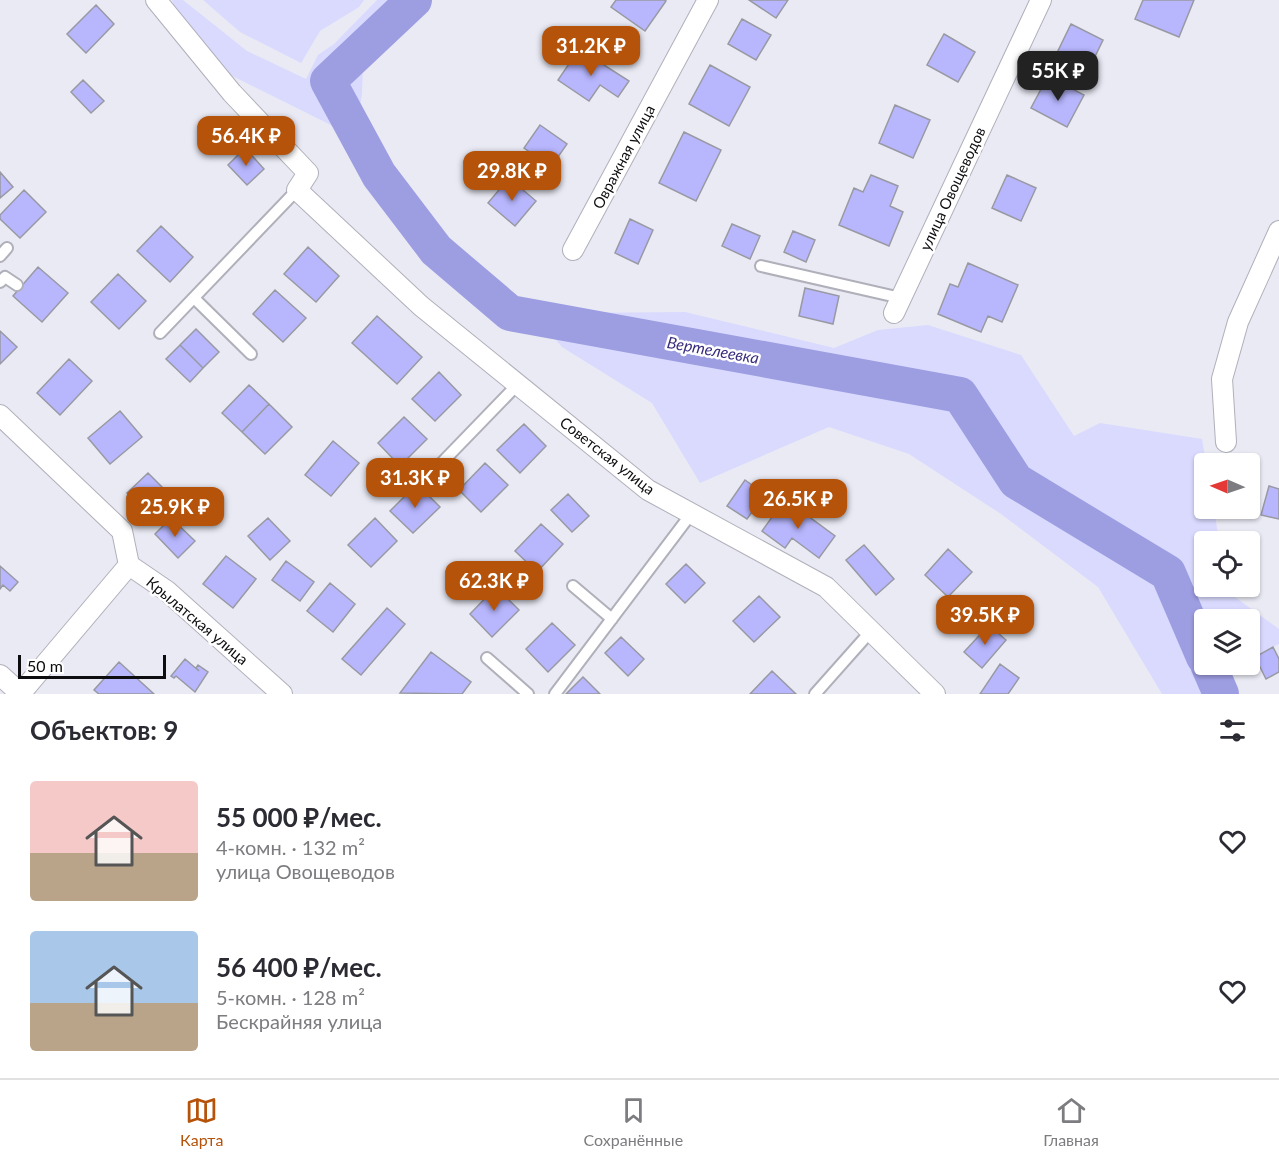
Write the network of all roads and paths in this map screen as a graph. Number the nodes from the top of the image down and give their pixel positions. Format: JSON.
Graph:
{"nodes":[{"id":1,"x":156,"y":0,"type":"edge"},
{"id":2,"x":708,"y":0,"type":"edge"},
{"id":3,"x":1041,"y":0,"type":"edge"},
{"id":4,"x":297,"y":190,"type":"junction"},
{"id":5,"x":1279,"y":231,"type":"edge"},
{"id":6,"x":573,"y":250,"type":"dead end"},
{"id":7,"x":761,"y":266,"type":"dead end"},
{"id":8,"x":0,"y":282,"type":"edge"},
{"id":9,"x":17,"y":285,"type":"dead end"},
{"id":10,"x":194,"y":298,"type":"junction"},
{"id":11,"x":898,"y":306,"type":"joint"},
{"id":12,"x":160,"y":333,"type":"dead end"},
{"id":13,"x":251,"y":354,"type":"dead end"},
{"id":14,"x":518,"y":384,"type":"junction"},
{"id":15,"x":0,"y":415,"type":"edge"},
{"id":16,"x":1226,"y":442,"type":"dead end"},
{"id":17,"x":427,"y":478,"type":"dead end"},
{"id":18,"x":692,"y":514,"type":"junction"},
{"id":19,"x":129,"y":565,"type":"junction"},
{"id":20,"x":573,"y":586,"type":"dead end"},
{"id":21,"x":612,"y":619,"type":"junction"},
{"id":22,"x":871,"y":631,"type":"junction"},
{"id":23,"x":487,"y":658,"type":"dead end"},
{"id":24,"x":0,"y":675,"type":"edge"},
{"id":25,"x":21,"y":694,"type":"edge"},
{"id":26,"x":282,"y":694,"type":"edge"},
{"id":27,"x":528,"y":694,"type":"edge"},
{"id":28,"x":555,"y":694,"type":"edge"},
{"id":29,"x":815,"y":694,"type":"edge"},
{"id":30,"x":935,"y":694,"type":"edge"}],
"edges":[{"from":1,"to":4,"type":"street"},
{"from":2,"to":6,"type":"street","name":"Овражная улица"},
{"from":3,"to":11,"type":"street","name":"улица Овощеводов"},
{"from":4,"to":10,"type":"lane"},
{"from":4,"to":14,"type":"street","name":"Советская улица"},
{"from":5,"to":16,"type":"street"},
{"from":7,"to":11,"type":"lane"},
{"from":8,"to":9,"type":"lane"},
{"from":10,"to":12,"type":"lane"},
{"from":10,"to":13,"type":"lane"},
{"from":14,"to":17,"type":"lane"},
{"from":14,"to":18,"type":"street","name":"Советская улица"},
{"from":15,"to":19,"type":"street"},
{"from":18,"to":21,"type":"lane"},
{"from":18,"to":22,"type":"street","name":"Советская улица"},
{"from":19,"to":25,"type":"street"},
{"from":19,"to":26,"type":"street","name":"Крылатская улица"},
{"from":20,"to":21,"type":"lane"},
{"from":21,"to":28,"type":"lane"},
{"from":22,"to":29,"type":"lane"},
{"from":22,"to":30,"type":"street","name":"Советская улица"},
{"from":23,"to":27,"type":"lane"},
{"from":24,"to":25,"type":"street"}]}
